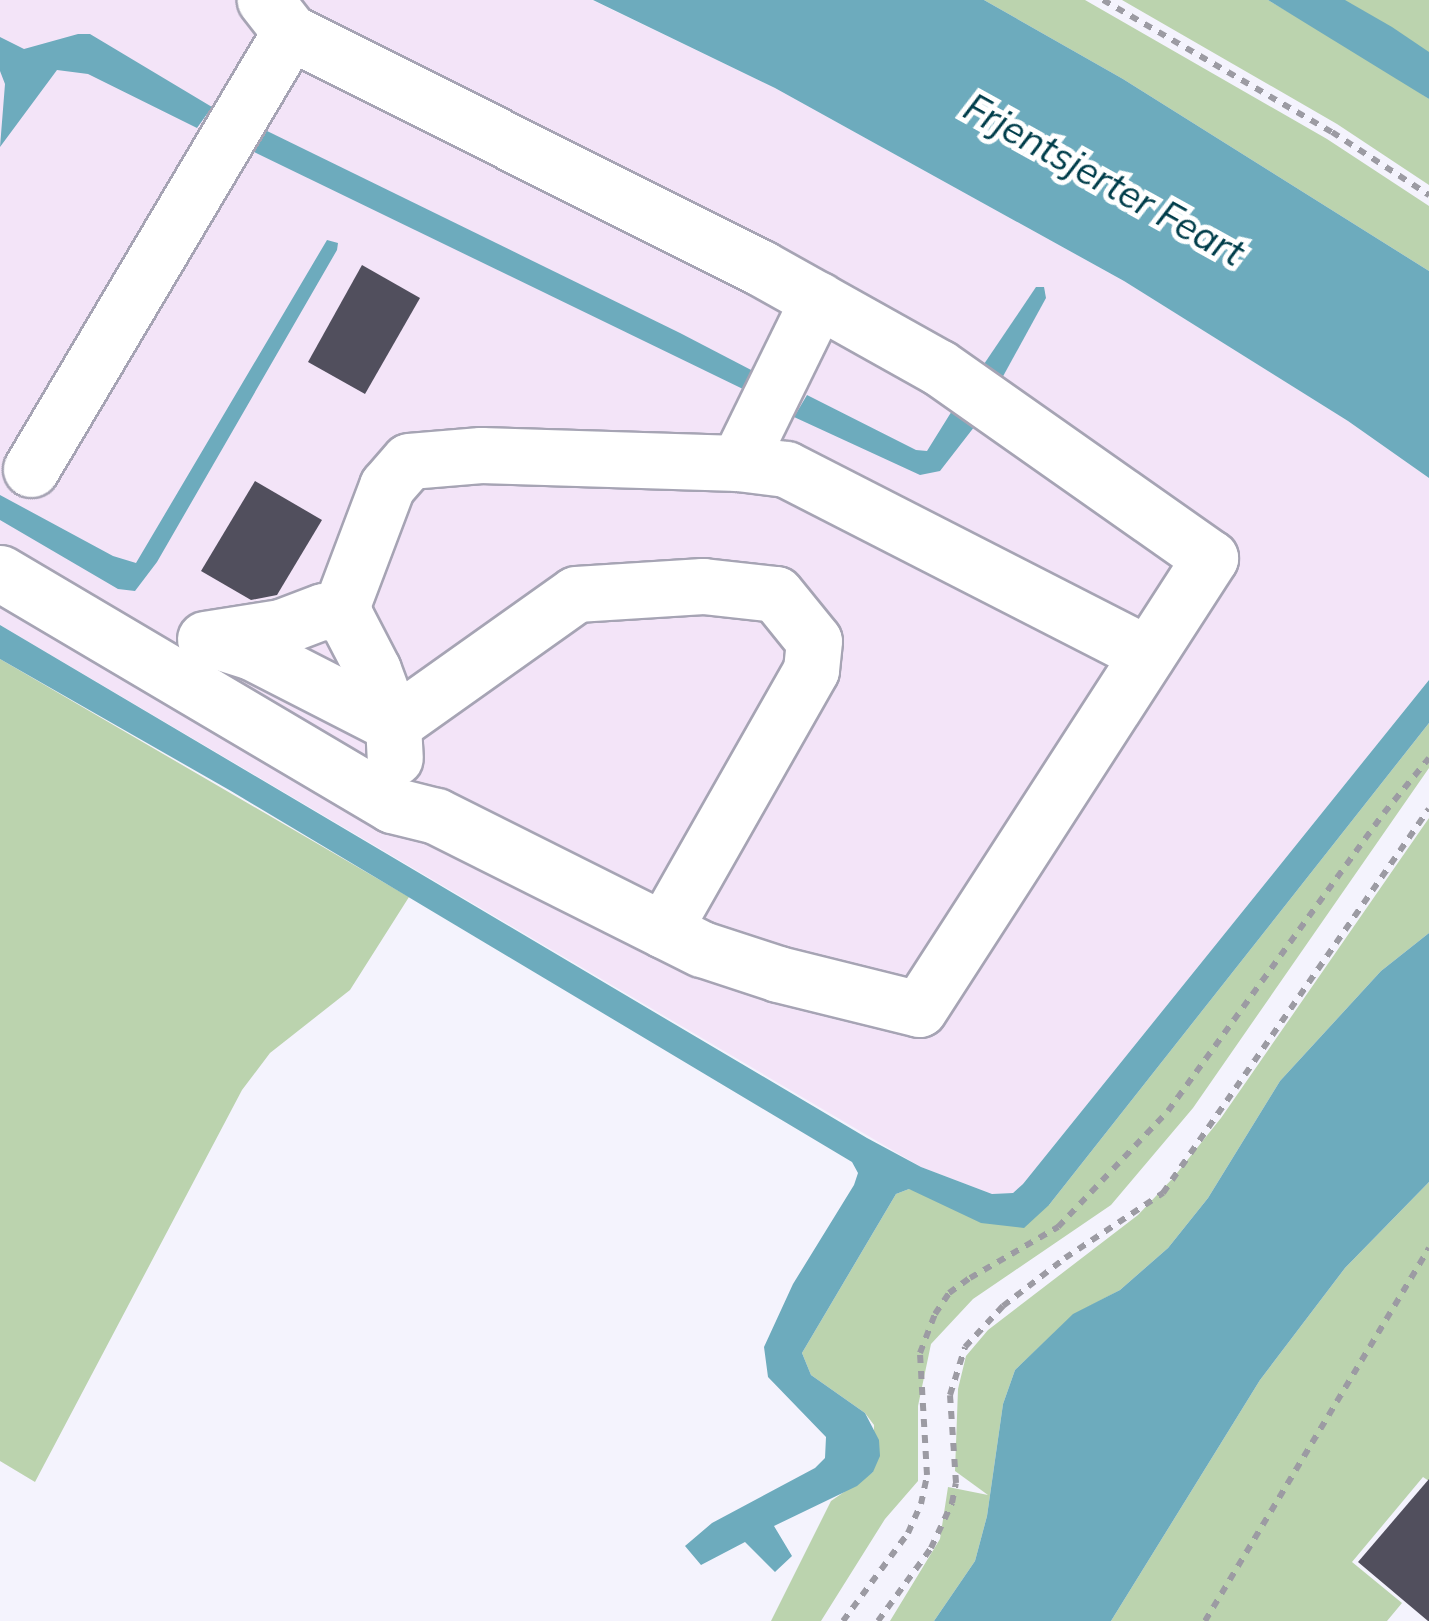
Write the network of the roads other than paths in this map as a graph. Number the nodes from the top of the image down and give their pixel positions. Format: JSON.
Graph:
{"nodes":[{"id":1,"x":278,"y":16,"type":"edge"},
{"id":2,"x":818,"y":300,"type":"junction"},
{"id":3,"x":738,"y":463,"type":"junction"},
{"id":4,"x":31,"y":469,"type":"dead end"},
{"id":5,"x":0,"y":572,"type":"edge"},
{"id":6,"x":340,"y":613,"type":"junction"},
{"id":7,"x":87,"y":624,"type":"junction"},
{"id":8,"x":205,"y":638,"type":"junction"},
{"id":9,"x":1147,"y":654,"type":"junction"},
{"id":10,"x":393,"y":724,"type":"junction"},
{"id":11,"x":436,"y":816,"type":"junction"},
{"id":12,"x":663,"y":930,"type":"junction"}],
"edges":[{"from":1,"to":2,"type":"lane"},
{"from":1,"to":4,"type":"lane"},
{"from":2,"to":3,"type":"lane"},
{"from":2,"to":9,"type":"lane"},
{"from":3,"to":6,"type":"lane"},
{"from":3,"to":9,"type":"lane"},
{"from":5,"to":7,"type":"lane"},
{"from":6,"to":8,"type":"lane"},
{"from":6,"to":10,"type":"lane"},
{"from":7,"to":8,"type":"lane"},
{"from":7,"to":11,"type":"lane"},
{"from":8,"to":10,"type":"lane"},
{"from":9,"to":12,"type":"lane"},
{"from":10,"to":11,"type":"lane"},
{"from":10,"to":12,"type":"lane"},
{"from":11,"to":12,"type":"lane"}]}
